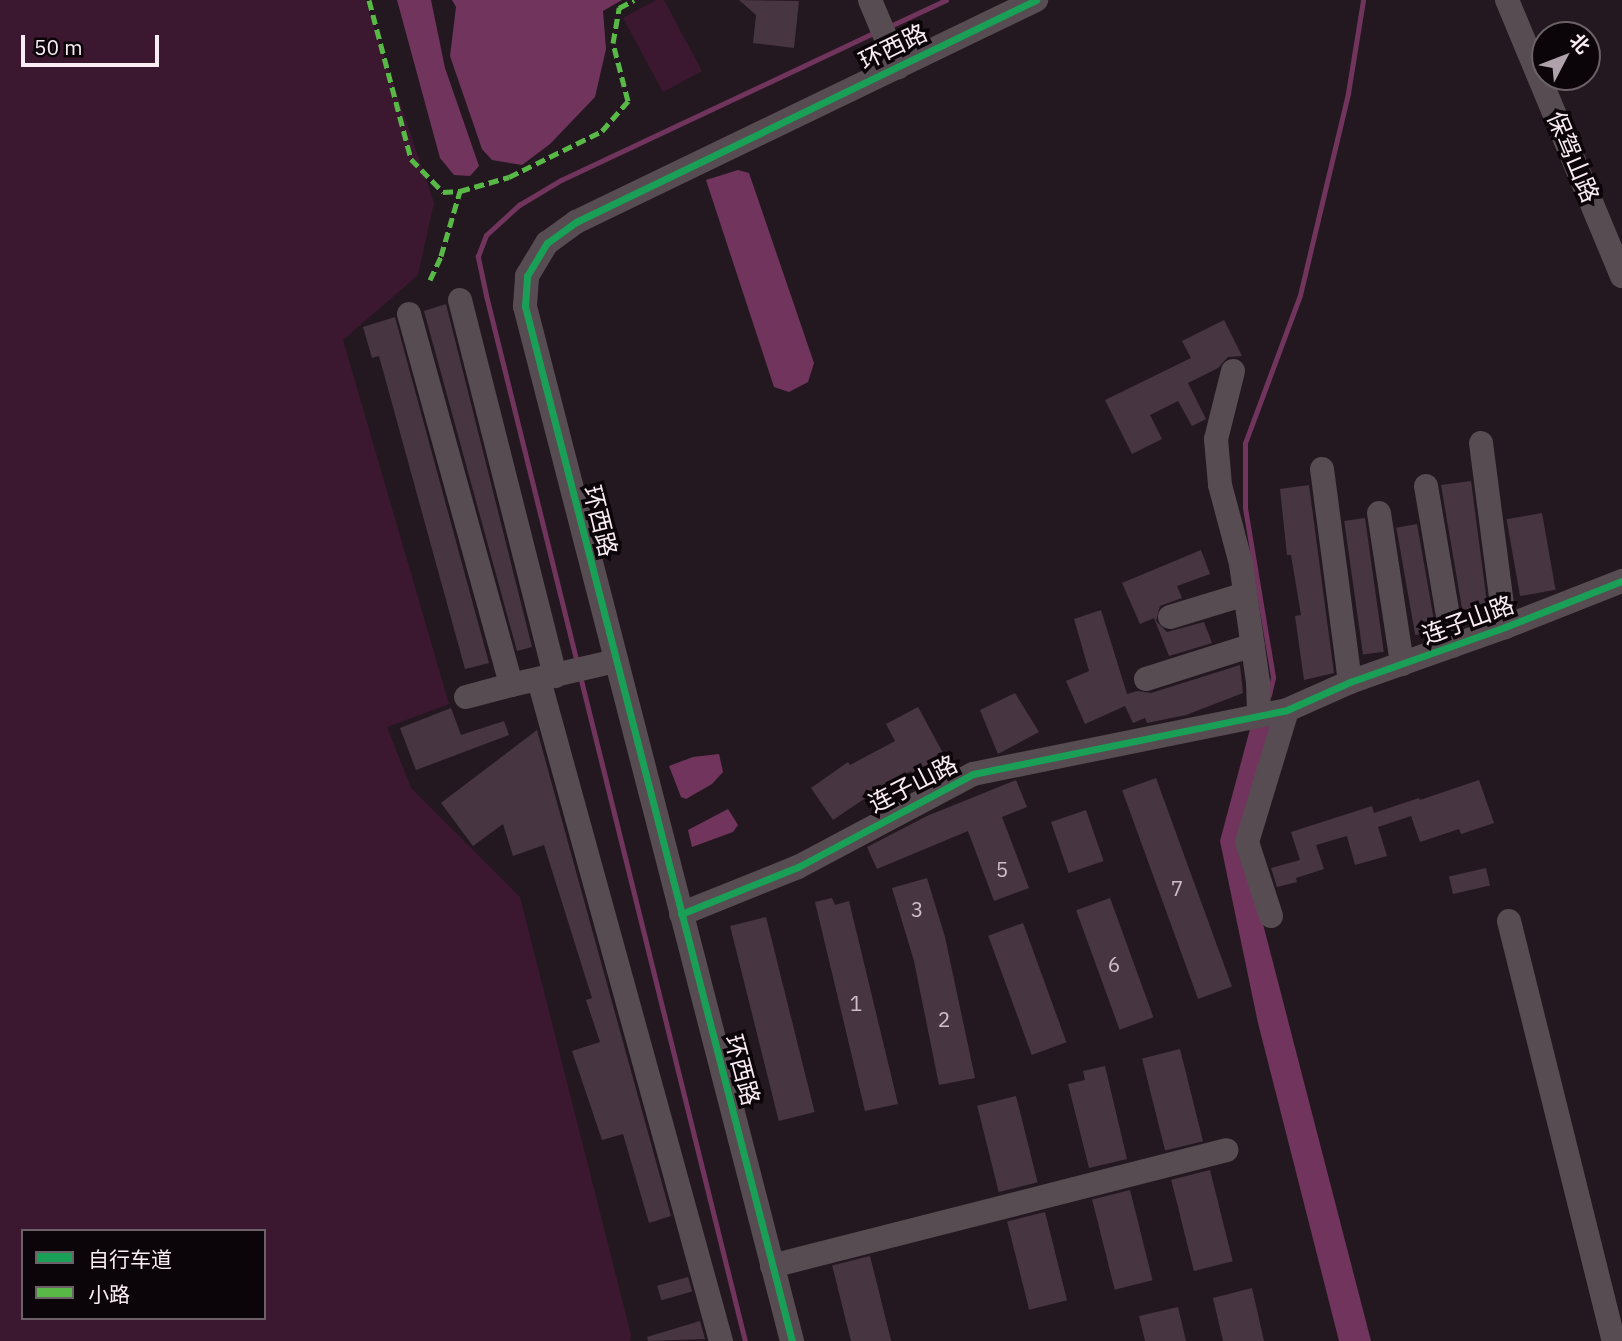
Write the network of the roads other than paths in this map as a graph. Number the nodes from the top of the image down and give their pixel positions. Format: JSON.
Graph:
{"nodes":[{"id":1,"x":870,"y":0,"type":"edge"},
{"id":2,"x":1036,"y":0,"type":"edge"},
{"id":3,"x":1507,"y":0,"type":"edge"},
{"id":4,"x":898,"y":67,"type":"junction"},
{"id":5,"x":1622,"y":276,"type":"edge"},
{"id":6,"x":460,"y":300,"type":"dead end"},
{"id":7,"x":409,"y":314,"type":"dead end"},
{"id":8,"x":1233,"y":372,"type":"dead end"},
{"id":9,"x":1481,"y":443,"type":"dead end"},
{"id":10,"x":1322,"y":469,"type":"dead end"},
{"id":11,"x":1426,"y":486,"type":"dead end"},
{"id":12,"x":1379,"y":513,"type":"dead end"},
{"id":13,"x":1622,"y":581,"type":"edge"},
{"id":14,"x":1245,"y":594,"type":"junction"},
{"id":15,"x":1170,"y":617,"type":"dead end"},
{"id":16,"x":1505,"y":627,"type":"junction"},
{"id":17,"x":1253,"y":645,"type":"junction"},
{"id":18,"x":1453,"y":646,"type":"junction"},
{"id":19,"x":616,"y":661,"type":"junction"},
{"id":20,"x":1402,"y":664,"type":"junction"},
{"id":21,"x":554,"y":677,"type":"junction"},
{"id":22,"x":1146,"y":679,"type":"dead end"},
{"id":23,"x":1350,"y":682,"type":"junction"},
{"id":24,"x":511,"y":685,"type":"junction"},
{"id":25,"x":466,"y":697,"type":"dead end"},
{"id":26,"x":1287,"y":710,"type":"junction"},
{"id":27,"x":1259,"y":715,"type":"junction"},
{"id":28,"x":681,"y":914,"type":"junction"},
{"id":29,"x":1271,"y":916,"type":"dead end"},
{"id":30,"x":1509,"y":921,"type":"dead end"},
{"id":31,"x":1226,"y":1150,"type":"dead end"},
{"id":32,"x":772,"y":1266,"type":"junction"},
{"id":33,"x":721,"y":1341,"type":"edge"},
{"id":34,"x":792,"y":1341,"type":"edge"},
{"id":35,"x":1614,"y":1341,"type":"edge"}],
"edges":[{"from":1,"to":4,"type":"street"},
{"from":2,"to":4,"type":"street","name":"环西路"},
{"from":3,"to":5,"type":"street","name":"保驾山路"},
{"from":4,"to":19,"type":"street","name":"环西路"},
{"from":6,"to":21,"type":"street"},
{"from":7,"to":24,"type":"street"},
{"from":8,"to":14,"type":"street"},
{"from":9,"to":16,"type":"street"},
{"from":10,"to":23,"type":"street"},
{"from":11,"to":18,"type":"street"},
{"from":12,"to":20,"type":"street"},
{"from":13,"to":16,"type":"street","name":"连子山路"},
{"from":14,"to":15,"type":"street"},
{"from":14,"to":17,"type":"street"},
{"from":16,"to":18,"type":"street","name":"连子山路"},
{"from":17,"to":22,"type":"street"},
{"from":17,"to":27,"type":"street"},
{"from":18,"to":20,"type":"street","name":"连子山路"},
{"from":19,"to":21,"type":"street"},
{"from":19,"to":28,"type":"street","name":"环西路"},
{"from":20,"to":23,"type":"street","name":"连子山路"},
{"from":21,"to":24,"type":"street"},
{"from":21,"to":33,"type":"street"},
{"from":23,"to":26,"type":"street","name":"连子山路"},
{"from":24,"to":25,"type":"street"},
{"from":26,"to":27,"type":"street","name":"连子山路"},
{"from":26,"to":29,"type":"street"},
{"from":27,"to":28,"type":"street","name":"连子山路"},
{"from":28,"to":32,"type":"street","name":"环西路"},
{"from":30,"to":35,"type":"street"},
{"from":31,"to":32,"type":"street"},
{"from":32,"to":34,"type":"street","name":"环西路"}]}
